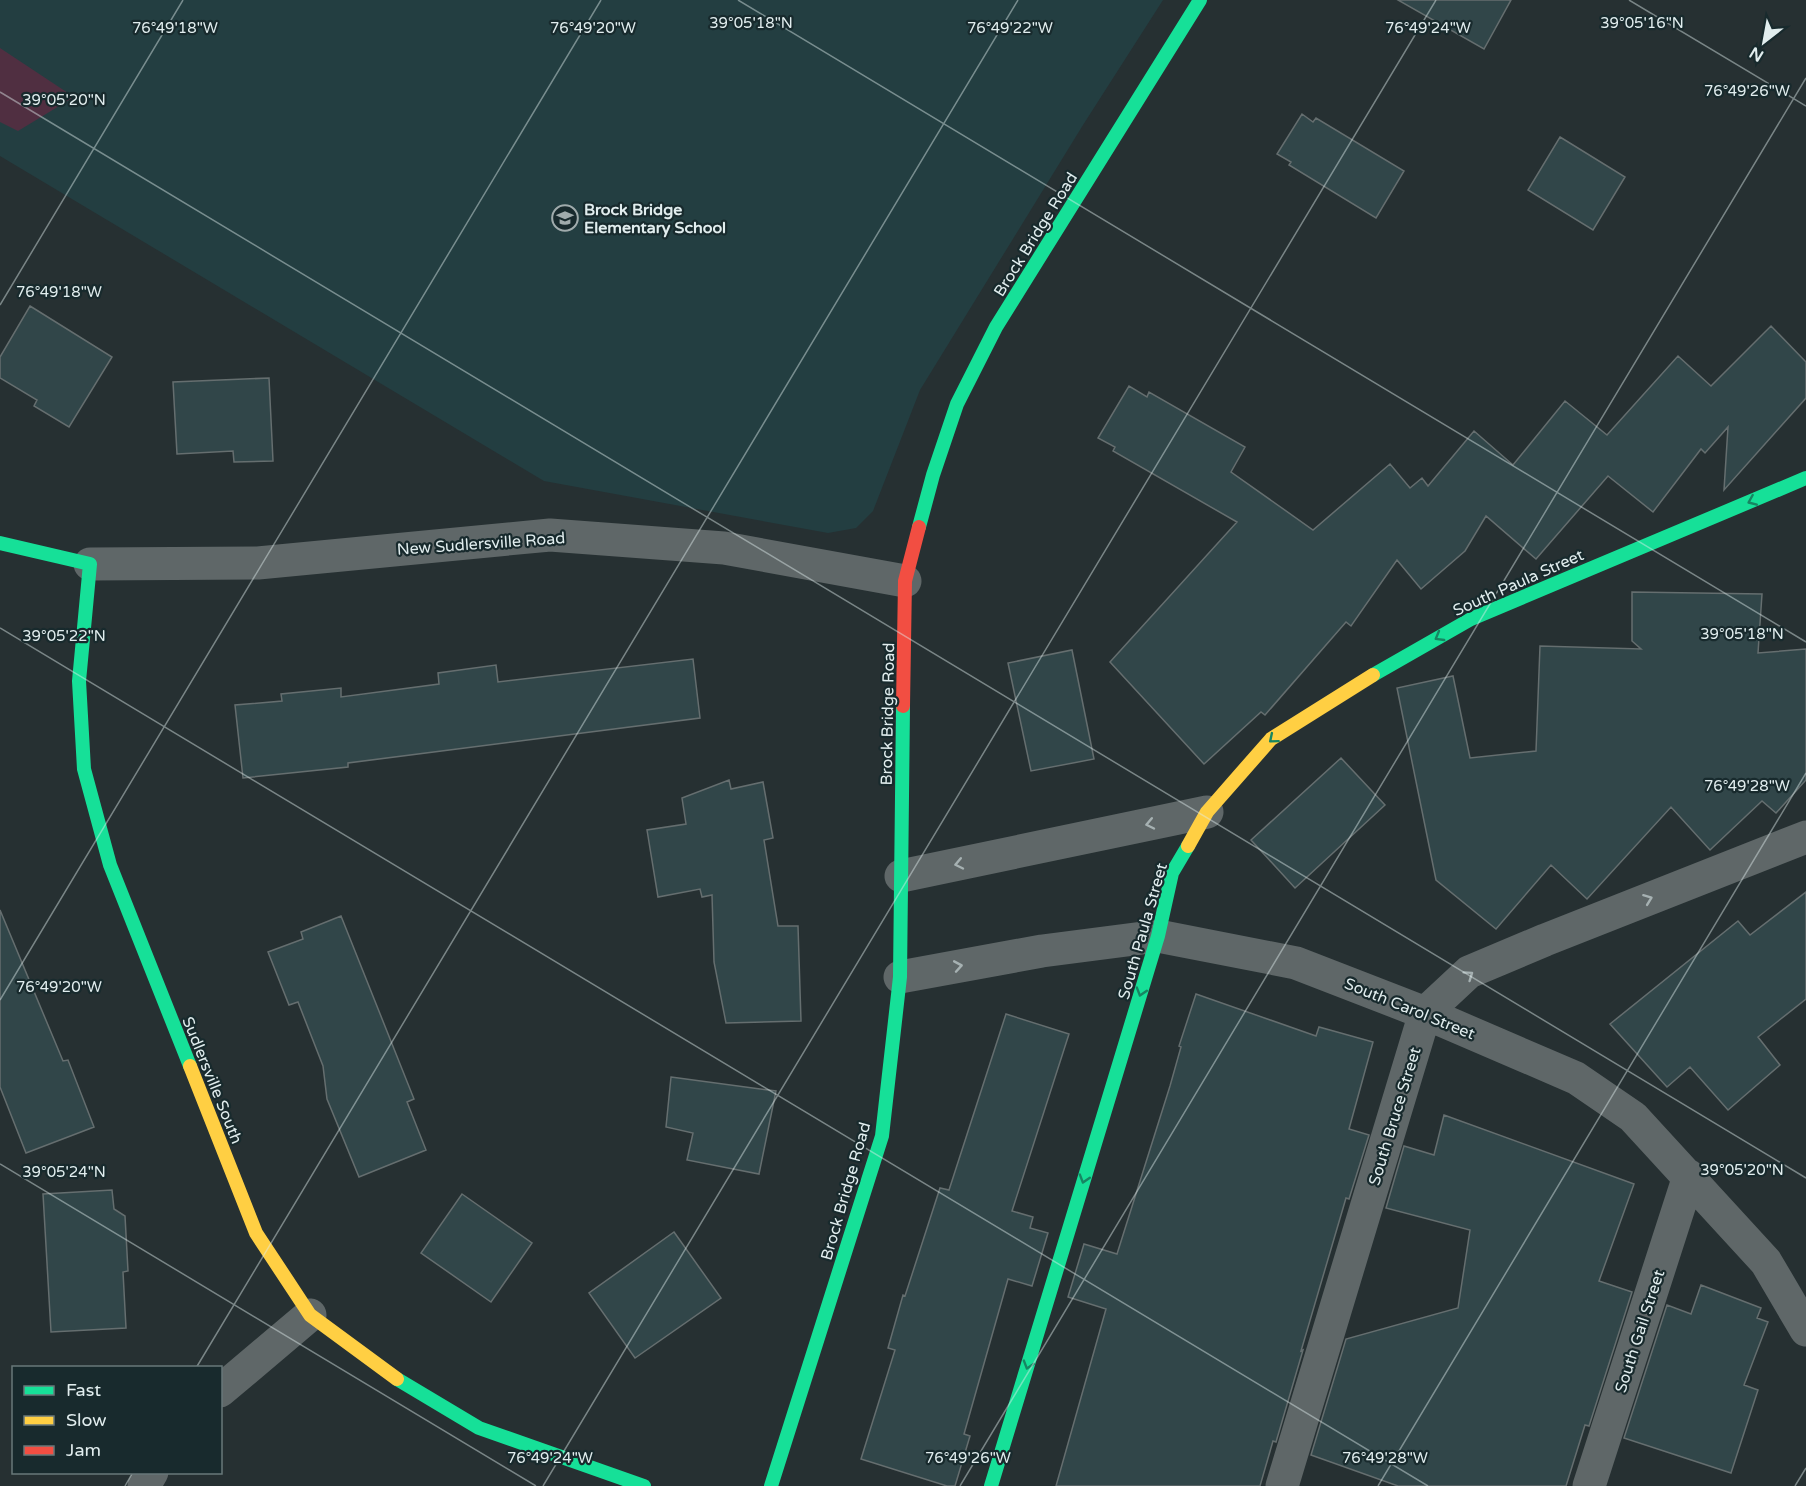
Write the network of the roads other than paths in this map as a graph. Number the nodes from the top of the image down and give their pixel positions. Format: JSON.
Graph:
{"nodes":[{"id":1,"x":1200,"y":0,"type":"edge"},
{"id":2,"x":1806,"y":478,"type":"edge"},
{"id":3,"x":0,"y":543,"type":"edge"},
{"id":4,"x":90,"y":564,"type":"junction"},
{"id":5,"x":905,"y":580,"type":"junction"},
{"id":6,"x":1207,"y":812,"type":"junction"},
{"id":7,"x":1806,"y":837,"type":"edge"},
{"id":8,"x":901,"y":876,"type":"junction"},
{"id":9,"x":1158,"y":936,"type":"junction"},
{"id":10,"x":900,"y":977,"type":"junction"},
{"id":11,"x":1425,"y":1013,"type":"junction"},
{"id":12,"x":1689,"y":1176,"type":"junction"},
{"id":13,"x":310,"y":1315,"type":"junction"},
{"id":14,"x":1806,"y":1330,"type":"edge"},
{"id":15,"x":222,"y":1389,"type":"edge"},
{"id":16,"x":644,"y":1486,"type":"edge"},
{"id":17,"x":771,"y":1486,"type":"edge"},
{"id":18,"x":991,"y":1486,"type":"edge"},
{"id":19,"x":1282,"y":1486,"type":"edge"},
{"id":20,"x":1589,"y":1486,"type":"edge"}],
"edges":[{"from":1,"to":5,"type":"street","name":"Brock Bridge Road"},
{"from":2,"to":6,"type":"street","name":"South Paula Street","one_way":true},
{"from":3,"to":4,"type":"street"},
{"from":4,"to":5,"type":"street","name":"New Sudlersville Road"},
{"from":4,"to":13,"type":"street","name":"Sudlersville South"},
{"from":5,"to":8,"type":"street","name":"Brock Bridge Road"},
{"from":6,"to":8,"type":"street","one_way":true},
{"from":6,"to":9,"type":"street","name":"South Paula Street"},
{"from":11,"to":7,"type":"street","one_way":true},
{"from":8,"to":10,"type":"street","name":"Brock Bridge Road"},
{"from":10,"to":9,"type":"street","name":"South Carol Street","one_way":true},
{"from":9,"to":11,"type":"street","name":"South Carol Street"},
{"from":9,"to":18,"type":"street","name":"South Paula Street","one_way":true},
{"from":10,"to":17,"type":"street","name":"Brock Bridge Road"},
{"from":11,"to":12,"type":"street","name":"South Carol Street"},
{"from":11,"to":19,"type":"street","name":"South Bruce Street"},
{"from":12,"to":14,"type":"street","name":"South Carol Street"},
{"from":12,"to":20,"type":"street","name":"South Gail Street"},
{"from":13,"to":15,"type":"street"},
{"from":13,"to":16,"type":"street","name":"Sudlersville South"}]}
